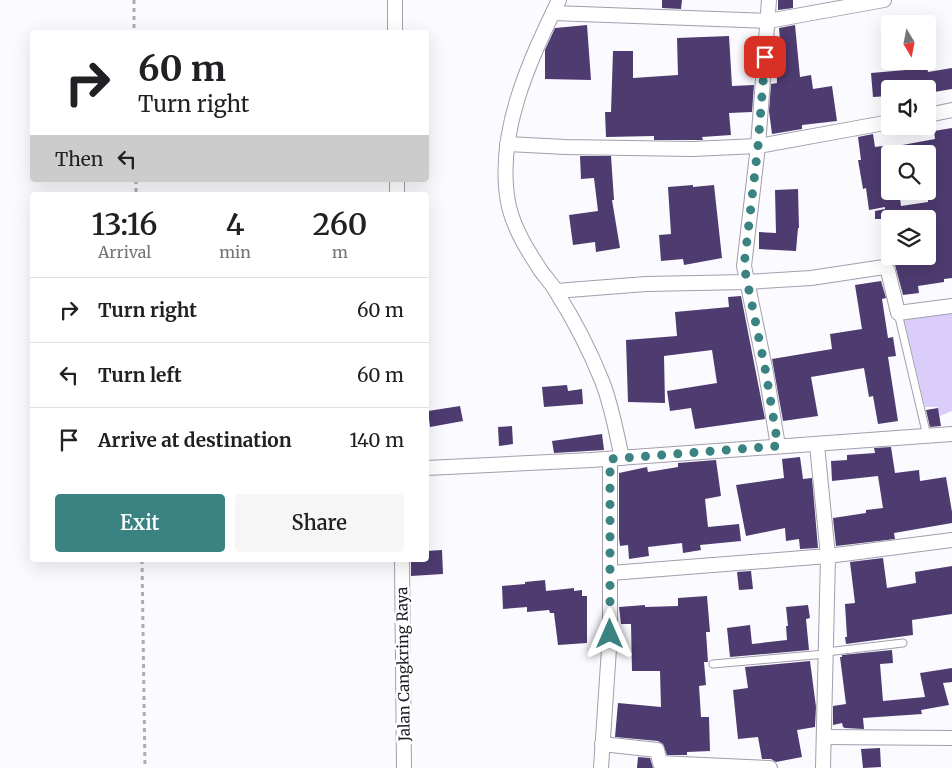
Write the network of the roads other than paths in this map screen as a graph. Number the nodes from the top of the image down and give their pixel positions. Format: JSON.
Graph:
{"nodes":[{"id":1,"x":395,"y":0,"type":"edge"},
{"id":2,"x":559,"y":0,"type":"edge"},
{"id":3,"x":768,"y":0,"type":"edge"},
{"id":4,"x":884,"y":0,"type":"edge"},
{"id":5,"x":552,"y":13,"type":"junction"},
{"id":6,"x":768,"y":21,"type":"junction"},
{"id":7,"x":395,"y":30,"type":"edge"},
{"id":8,"x":952,"y":110,"type":"edge"},
{"id":9,"x":936,"y":113,"type":"edge"},
{"id":10,"x":881,"y":124,"type":"edge"},
{"id":11,"x":507,"y":144,"type":"junction"},
{"id":12,"x":758,"y":146,"type":"junction"},
{"id":13,"x":746,"y":282,"type":"junction"},
{"id":14,"x":556,"y":291,"type":"junction"},
{"id":15,"x":952,"y":306,"type":"edge"},
{"id":16,"x":898,"y":313,"type":"junction"},
{"id":17,"x":952,"y":434,"type":"edge"},
{"id":18,"x":927,"y":436,"type":"junction"},
{"id":19,"x":817,"y":444,"type":"junction"},
{"id":20,"x":778,"y":446,"type":"junction"},
{"id":21,"x":616,"y":458,"type":"junction"},
{"id":22,"x":429,"y":468,"type":"edge"},
{"id":23,"x":952,"y":540,"type":"edge"},
{"id":24,"x":828,"y":556,"type":"junction"},
{"id":25,"x":402,"y":562,"type":"edge"},
{"id":26,"x":611,"y":574,"type":"junction"},
{"id":27,"x":903,"y":643,"type":"dead end"},
{"id":28,"x":826,"y":653,"type":"junction"},
{"id":29,"x":713,"y":664,"type":"dead end"},
{"id":30,"x":824,"y":737,"type":"junction"},
{"id":31,"x":952,"y":738,"type":"edge"},
{"id":32,"x":602,"y":744,"type":"junction"},
{"id":33,"x":404,"y":768,"type":"edge"},
{"id":34,"x":601,"y":768,"type":"edge"},
{"id":35,"x":770,"y":768,"type":"edge"},
{"id":36,"x":823,"y":768,"type":"edge"}],
"edges":[{"from":1,"to":7,"type":"street"},
{"from":2,"to":5,"type":"street"},
{"from":3,"to":6,"type":"street"},
{"from":4,"to":6,"type":"street"},
{"from":5,"to":6,"type":"street"},
{"from":5,"to":11,"type":"street"},
{"from":6,"to":12,"type":"street"},
{"from":8,"to":9,"type":"street"},
{"from":10,"to":12,"type":"street"},
{"from":11,"to":12,"type":"street"},
{"from":11,"to":14,"type":"street"},
{"from":12,"to":13,"type":"street"},
{"from":13,"to":14,"type":"street"},
{"from":13,"to":16,"type":"street"},
{"from":13,"to":20,"type":"street"},
{"from":14,"to":21,"type":"street"},
{"from":15,"to":16,"type":"street"},
{"from":16,"to":18,"type":"lane"},
{"from":17,"to":18,"type":"street"},
{"from":18,"to":19,"type":"street"},
{"from":19,"to":20,"type":"street"},
{"from":19,"to":24,"type":"street"},
{"from":20,"to":21,"type":"street"},
{"from":21,"to":22,"type":"street"},
{"from":21,"to":26,"type":"street"},
{"from":23,"to":24,"type":"street"},
{"from":24,"to":26,"type":"street"},
{"from":24,"to":28,"type":"street"},
{"from":25,"to":33,"type":"street","name":"Jalan Cangkring Raya"},
{"from":26,"to":32,"type":"street"},
{"from":27,"to":28,"type":"lane"},
{"from":28,"to":29,"type":"lane"},
{"from":28,"to":30,"type":"street"},
{"from":30,"to":31,"type":"street"},
{"from":30,"to":36,"type":"street"},
{"from":32,"to":34,"type":"street"},
{"from":32,"to":35,"type":"street"}]}
